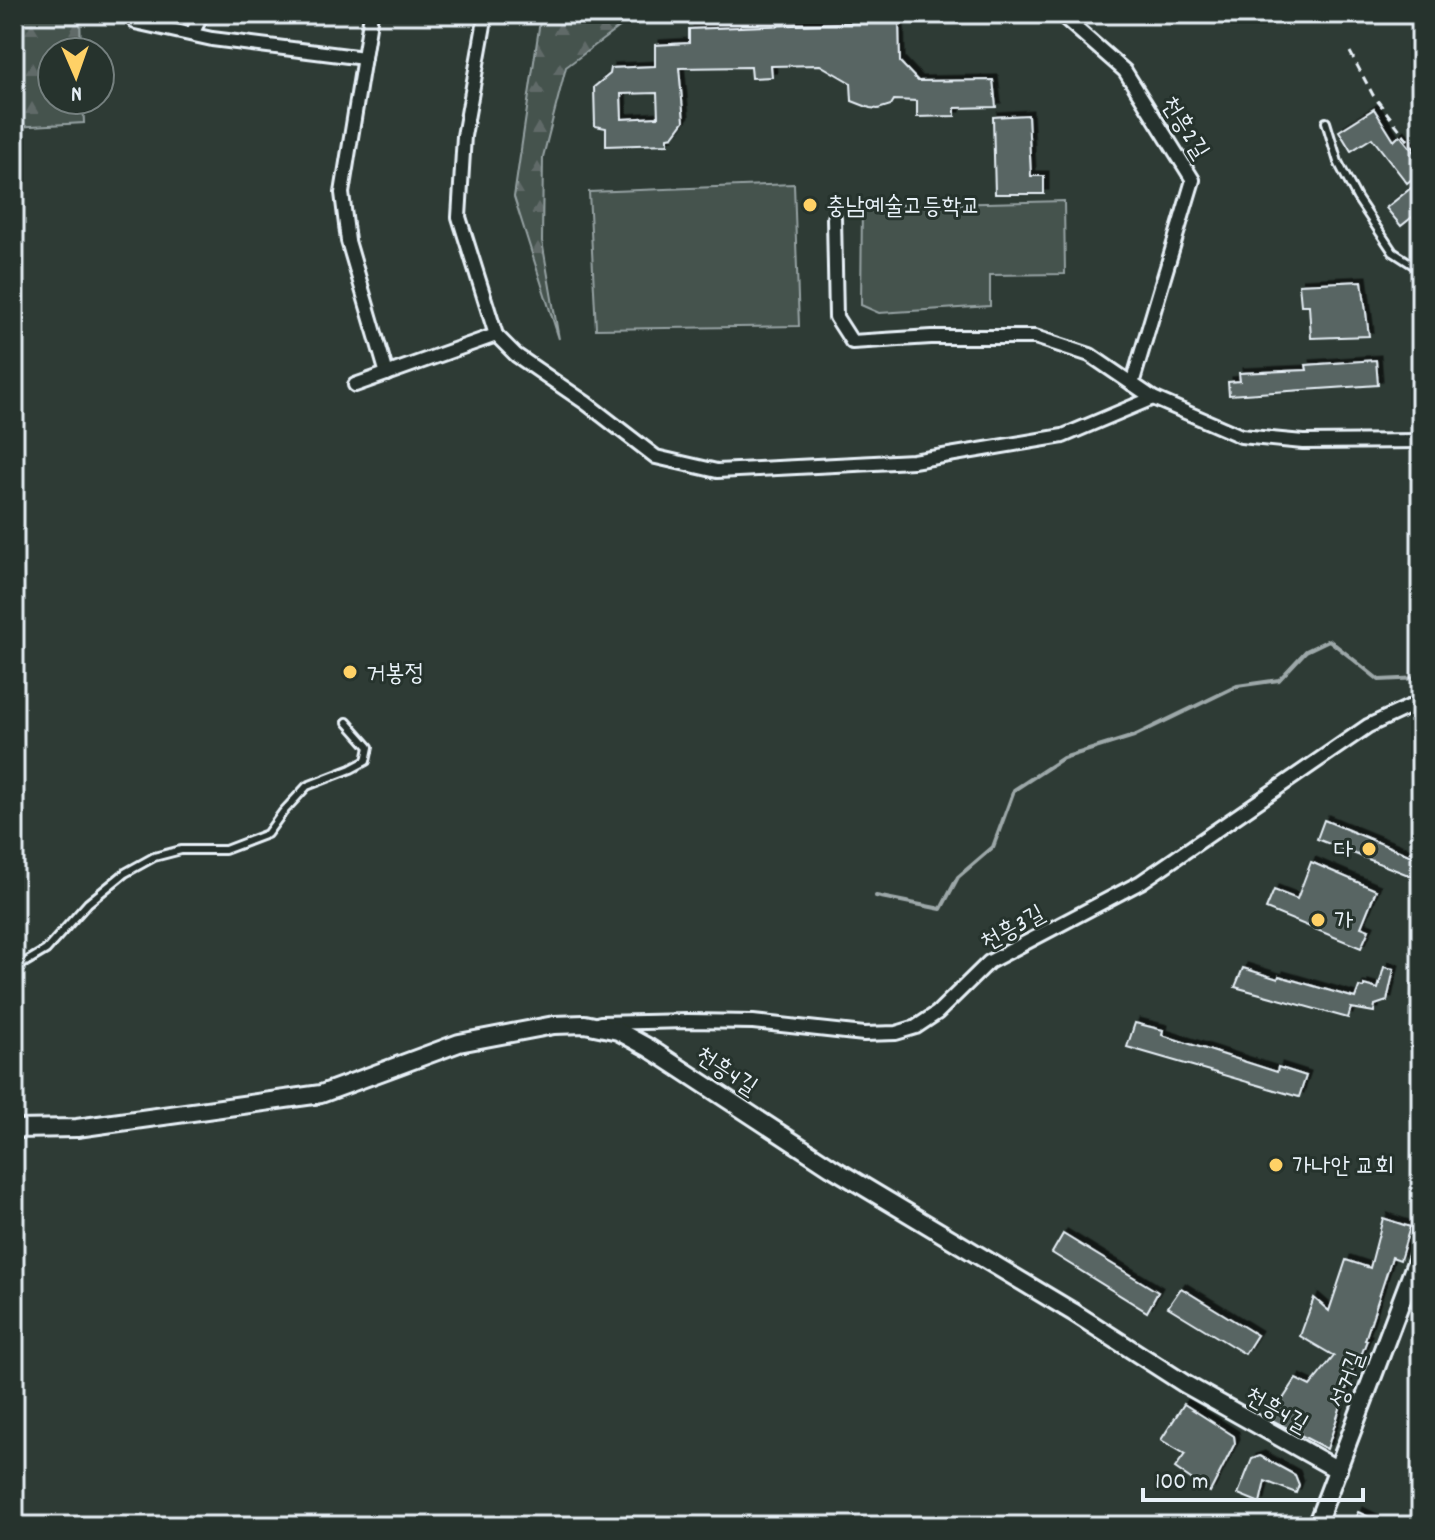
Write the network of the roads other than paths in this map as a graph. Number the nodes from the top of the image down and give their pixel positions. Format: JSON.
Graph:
{"nodes":[{"id":1,"x":202,"y":14,"type":"edge"},
{"id":2,"x":371,"y":14,"type":"edge"},
{"id":3,"x":486,"y":14,"type":"edge"},
{"id":4,"x":1060,"y":14,"type":"edge"},
{"id":5,"x":1402,"y":14,"type":"edge"},
{"id":6,"x":1411,"y":14,"type":"edge"},
{"id":7,"x":135,"y":22,"type":"dead end"},
{"id":8,"x":192,"y":34,"type":"junction"},
{"id":9,"x":364,"y":58,"type":"junction"},
{"id":10,"x":1326,"y":122,"type":"dead end"},
{"id":11,"x":834,"y":218,"type":"dead end"},
{"id":12,"x":1421,"y":270,"type":"edge"},
{"id":13,"x":496,"y":335,"type":"junction"},
{"id":14,"x":387,"y":374,"type":"junction"},
{"id":15,"x":1132,"y":384,"type":"junction"},
{"id":16,"x":355,"y":385,"type":"dead end"},
{"id":17,"x":1153,"y":398,"type":"junction"},
{"id":18,"x":1421,"y":441,"type":"edge"},
{"id":19,"x":1421,"y":705,"type":"edge"},
{"id":20,"x":347,"y":722,"type":"dead end"},
{"id":21,"x":14,"y":969,"type":"edge"},
{"id":22,"x":585,"y":1024,"type":"junction"},
{"id":23,"x":14,"y":1129,"type":"edge"},
{"id":24,"x":1421,"y":1249,"type":"edge"},
{"id":25,"x":1338,"y":1470,"type":"junction"},
{"id":26,"x":1316,"y":1526,"type":"edge"}],
"edges":[{"from":1,"to":8,"type":"street"},
{"from":2,"to":9,"type":"street"},
{"from":3,"to":13,"type":"street"},
{"from":4,"to":15,"type":"street","name":"천흥2길"},
{"from":5,"to":6,"type":"lane"},
{"from":7,"to":8,"type":"street"},
{"from":8,"to":9,"type":"street"},
{"from":9,"to":14,"type":"street"},
{"from":10,"to":12,"type":"lane"},
{"from":11,"to":15,"type":"street"},
{"from":13,"to":14,"type":"street"},
{"from":13,"to":17,"type":"street"},
{"from":14,"to":16,"type":"street"},
{"from":15,"to":17,"type":"street"},
{"from":17,"to":18,"type":"street"},
{"from":19,"to":22,"type":"street","name":"천흥3길"},
{"from":20,"to":21,"type":"lane"},
{"from":22,"to":23,"type":"street","name":"천흥4길"},
{"from":22,"to":25,"type":"street","name":"천흥4길"},
{"from":24,"to":25,"type":"street","name":"성거길"},
{"from":25,"to":26,"type":"street","name":"성거길"}]}
